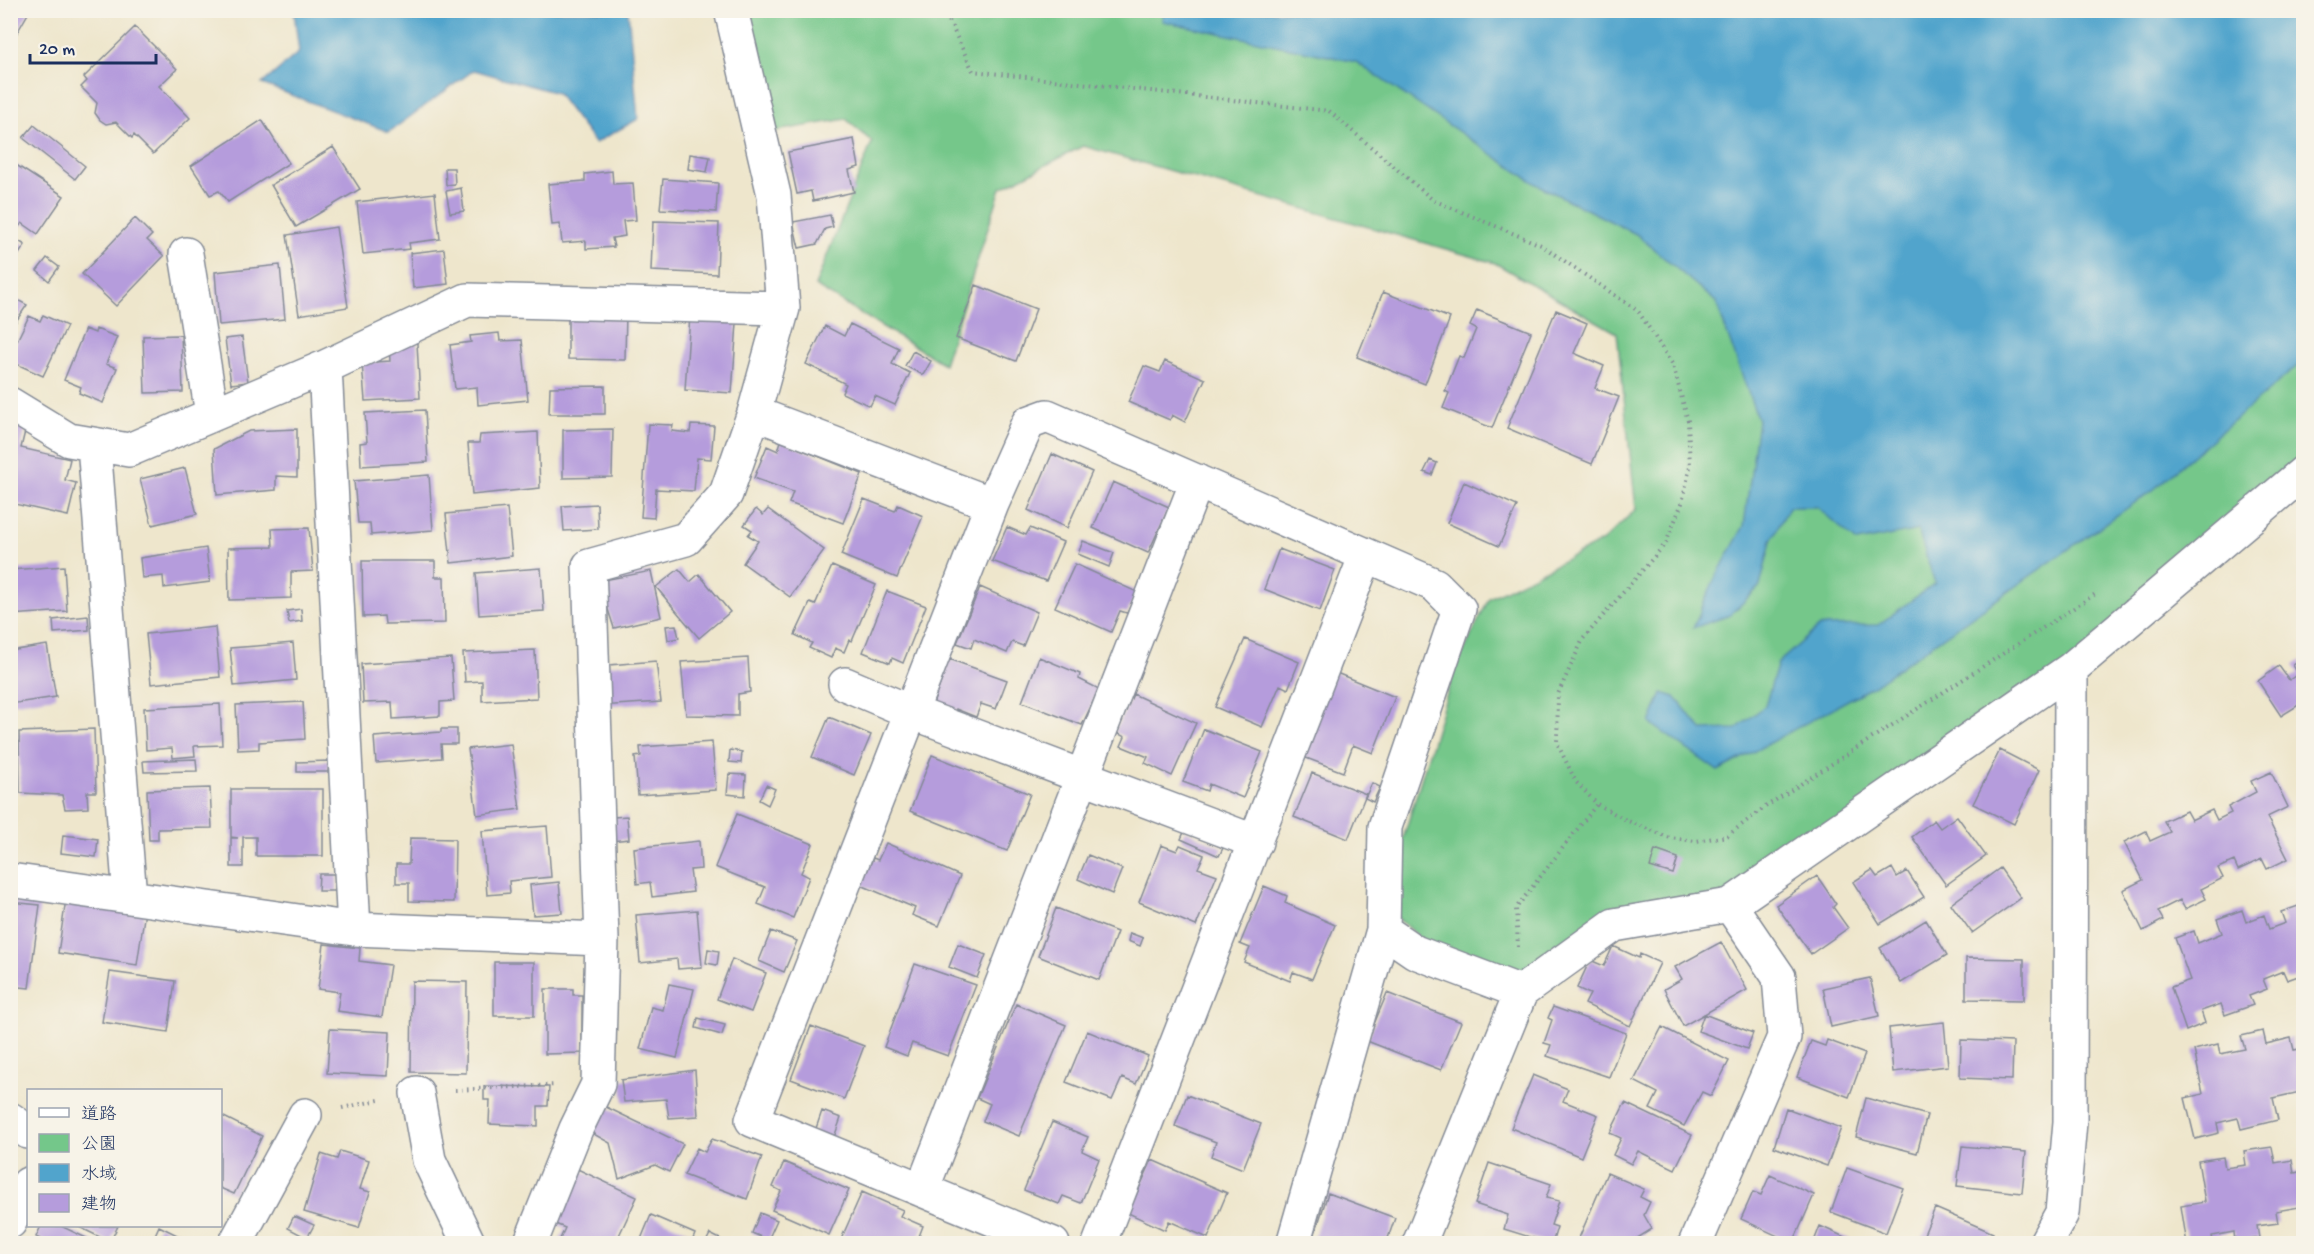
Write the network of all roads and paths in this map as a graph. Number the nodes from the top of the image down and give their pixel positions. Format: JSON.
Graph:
{"nodes":[{"id":1,"x":731,"y":10,"type":"edge"},
{"id":2,"x":944,"y":10,"type":"edge"},
{"id":3,"x":186,"y":254,"type":"dead end"},
{"id":4,"x":783,"y":308,"type":"junction"},
{"id":5,"x":325,"y":367,"type":"junction"},
{"id":6,"x":10,"y":404,"type":"edge"},
{"id":7,"x":754,"y":413,"type":"junction"},
{"id":8,"x":212,"y":414,"type":"junction"},
{"id":9,"x":94,"y":444,"type":"junction"},
{"id":10,"x":2304,"y":472,"type":"edge"},
{"id":11,"x":1197,"y":481,"type":"junction"},
{"id":12,"x":992,"y":504,"type":"junction"},
{"id":13,"x":1366,"y":555,"type":"junction"},
{"id":14,"x":2104,"y":588,"type":"dead end"},
{"id":15,"x":2071,"y":669,"type":"junction"},
{"id":16,"x":845,"y":684,"type":"dead end"},
{"id":17,"x":911,"y":712,"type":"junction"},
{"id":18,"x":1083,"y":776,"type":"junction"},
{"id":19,"x":1597,"y":804,"type":"junction"},
{"id":20,"x":1257,"y":842,"type":"junction"},
{"id":21,"x":10,"y":880,"type":"edge"},
{"id":22,"x":130,"y":897,"type":"junction"},
{"id":23,"x":1730,"y":905,"type":"junction"},
{"id":24,"x":354,"y":929,"type":"junction"},
{"id":25,"x":1383,"y":930,"type":"junction"},
{"id":26,"x":602,"y":939,"type":"junction"},
{"id":27,"x":1521,"y":992,"type":"junction"},
{"id":28,"x":417,"y":1093,"type":"dead end"},
{"id":29,"x":305,"y":1115,"type":"dead end"},
{"id":30,"x":10,"y":1119,"type":"edge"},
{"id":31,"x":27,"y":1131,"type":"edge"},
{"id":32,"x":27,"y":1186,"type":"edge"},
{"id":33,"x":922,"y":1190,"type":"junction"},
{"id":34,"x":10,"y":1222,"type":"edge"},
{"id":35,"x":214,"y":1227,"type":"edge"},
{"id":36,"x":221,"y":1244,"type":"edge"},
{"id":37,"x":235,"y":1244,"type":"edge"},
{"id":38,"x":469,"y":1244,"type":"edge"},
{"id":39,"x":530,"y":1244,"type":"edge"},
{"id":40,"x":1053,"y":1244,"type":"edge"},
{"id":41,"x":1099,"y":1244,"type":"edge"},
{"id":42,"x":1293,"y":1244,"type":"edge"},
{"id":43,"x":1419,"y":1244,"type":"edge"},
{"id":44,"x":1695,"y":1244,"type":"edge"},
{"id":45,"x":2045,"y":1244,"type":"edge"}],
"edges":[{"from":1,"to":4,"type":"street"},
{"from":2,"to":19,"type":"path"},
{"from":3,"to":8,"type":"street"},
{"from":4,"to":5,"type":"street"},
{"from":4,"to":7,"type":"street"},
{"from":5,"to":8,"type":"street"},
{"from":5,"to":24,"type":"street"},
{"from":6,"to":9,"type":"street"},
{"from":7,"to":12,"type":"street"},
{"from":7,"to":26,"type":"street"},
{"from":8,"to":9,"type":"street"},
{"from":9,"to":22,"type":"street"},
{"from":10,"to":15,"type":"street"},
{"from":11,"to":12,"type":"street"},
{"from":11,"to":13,"type":"street"},
{"from":11,"to":18,"type":"street"},
{"from":12,"to":17,"type":"street"},
{"from":13,"to":20,"type":"street"},
{"from":13,"to":25,"type":"street"},
{"from":14,"to":19,"type":"path"},
{"from":15,"to":23,"type":"street"},
{"from":15,"to":45,"type":"street"},
{"from":16,"to":17,"type":"street"},
{"from":17,"to":18,"type":"street"},
{"from":17,"to":33,"type":"street"},
{"from":18,"to":20,"type":"street"},
{"from":18,"to":33,"type":"street"},
{"from":19,"to":27,"type":"path"},
{"from":20,"to":41,"type":"street"},
{"from":21,"to":22,"type":"street"},
{"from":22,"to":24,"type":"street"},
{"from":23,"to":27,"type":"street"},
{"from":23,"to":44,"type":"street"},
{"from":24,"to":26,"type":"street"},
{"from":25,"to":27,"type":"street"},
{"from":25,"to":42,"type":"street"},
{"from":26,"to":39,"type":"street"},
{"from":27,"to":43,"type":"street"},
{"from":28,"to":38,"type":"street"},
{"from":29,"to":37,"type":"street"},
{"from":30,"to":31,"type":"street"},
{"from":32,"to":34,"type":"street"},
{"from":33,"to":40,"type":"street"},
{"from":35,"to":36,"type":"street"}]}
